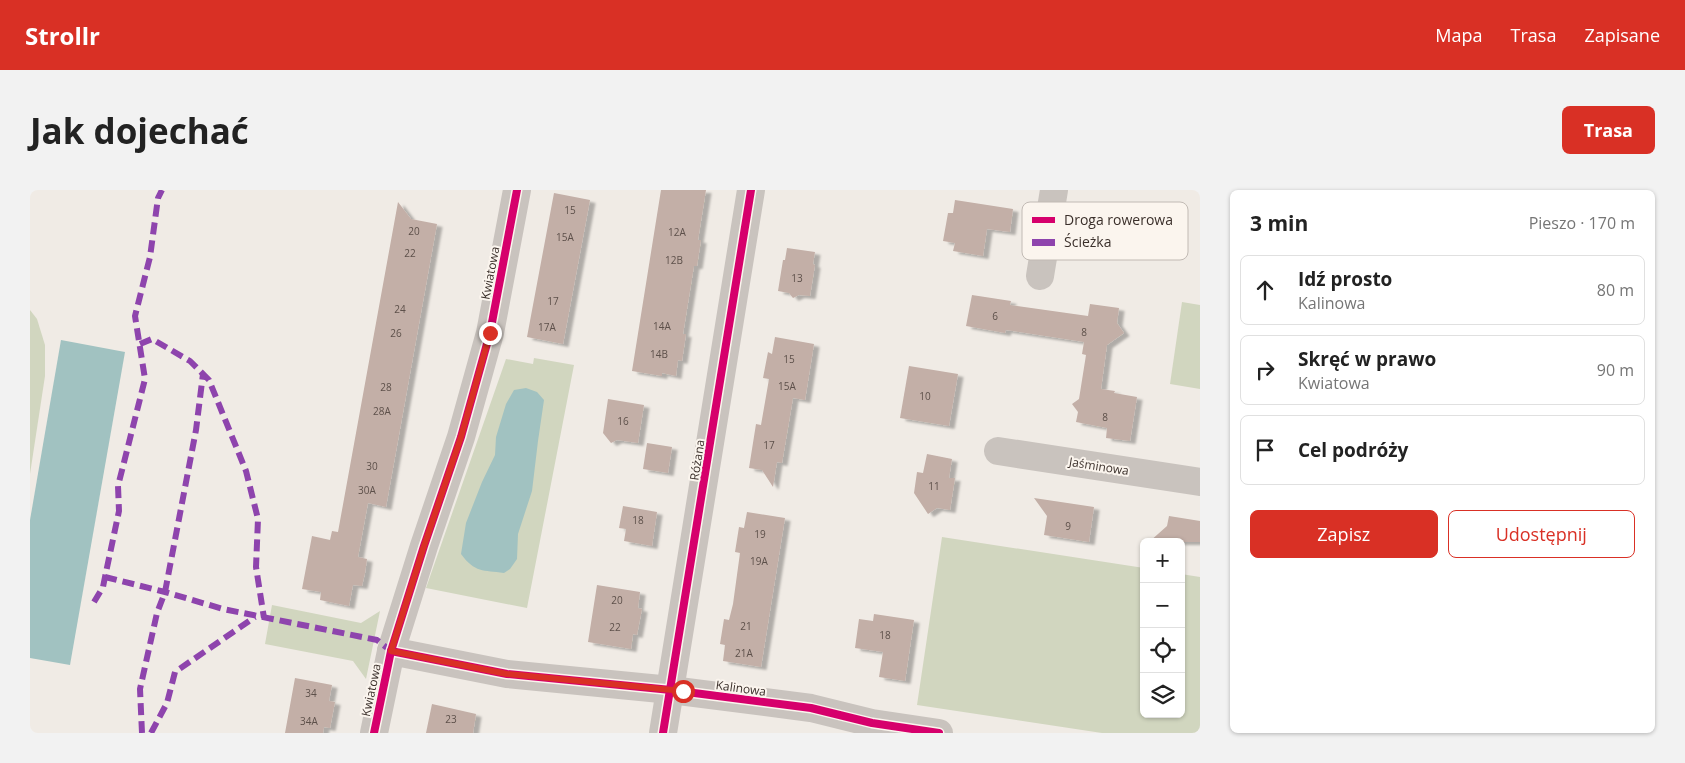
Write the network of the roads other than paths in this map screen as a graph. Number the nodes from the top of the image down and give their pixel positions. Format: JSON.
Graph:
{"nodes":[{"id":1,"x":517,"y":190,"type":"edge"},
{"id":2,"x":751,"y":190,"type":"edge"},
{"id":3,"x":1043,"y":260,"type":"edge"},
{"id":4,"x":1040,"y":276,"type":"dead end"},
{"id":5,"x":998,"y":451,"type":"dead end"},
{"id":6,"x":1200,"y":482,"type":"edge"},
{"id":7,"x":391,"y":651,"type":"junction"},
{"id":8,"x":671,"y":690,"type":"junction"},
{"id":9,"x":922,"y":732,"type":"edge"},
{"id":10,"x":374,"y":733,"type":"edge"},
{"id":11,"x":663,"y":733,"type":"edge"}],
"edges":[{"from":1,"to":7,"type":"street","name":"Kwiatowa"},
{"from":2,"to":8,"type":"street","name":"Różana"},
{"from":3,"to":4,"type":"street"},
{"from":5,"to":6,"type":"street","name":"Jaśminowa"},
{"from":7,"to":8,"type":"street","name":"Kalinowa"},
{"from":7,"to":10,"type":"street","name":"Kwiatowa"},
{"from":8,"to":9,"type":"street","name":"Kalinowa"},
{"from":8,"to":11,"type":"street","name":"Różana"}]}
